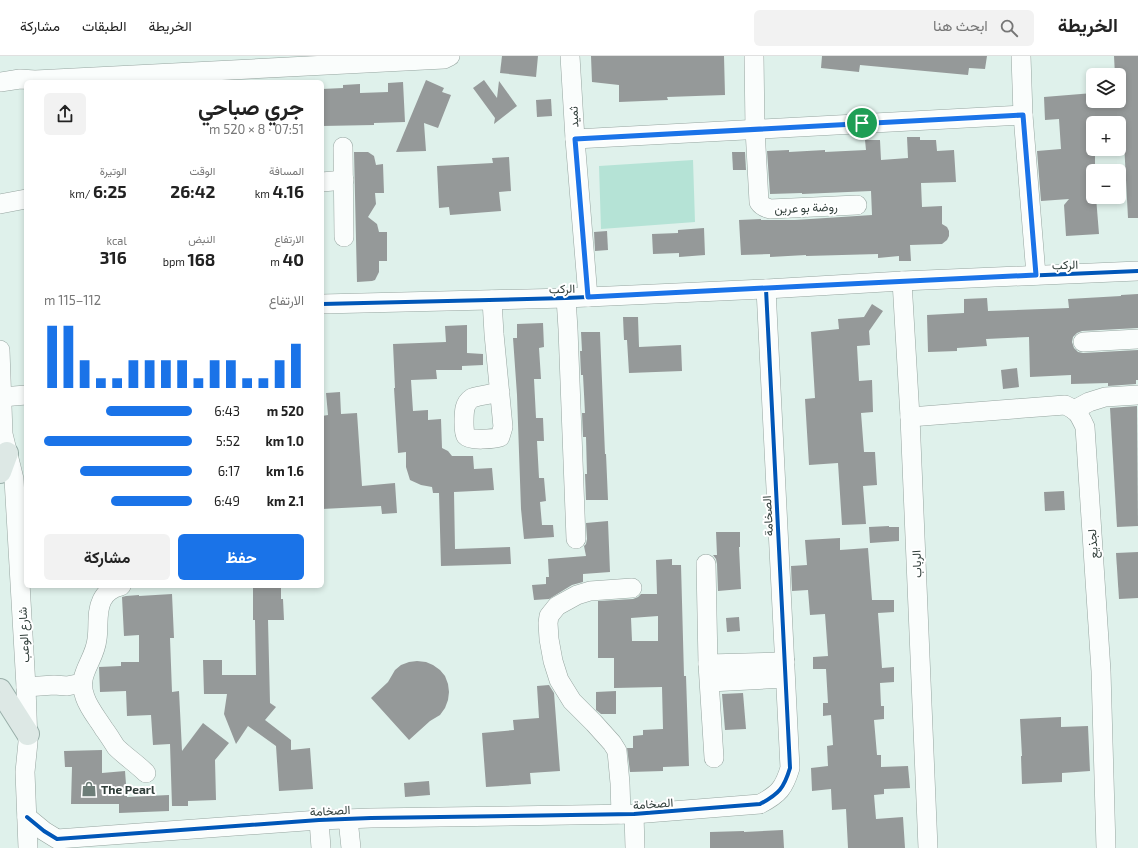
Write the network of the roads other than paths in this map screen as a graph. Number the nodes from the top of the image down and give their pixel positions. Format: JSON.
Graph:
{"nodes":[{"id":1,"x":450,"y":56,"type":"edge"},
{"id":2,"x":570,"y":56,"type":"edge"},
{"id":3,"x":754,"y":56,"type":"edge"},
{"id":4,"x":1021,"y":56,"type":"edge"},
{"id":5,"x":0,"y":82,"type":"edge"},
{"id":6,"x":1023,"y":115,"type":"junction"},
{"id":7,"x":755,"y":129,"type":"junction"},
{"id":8,"x":575,"y":139,"type":"junction"},
{"id":9,"x":343,"y":147,"type":"dead end"},
{"id":10,"x":344,"y":180,"type":"junction"},
{"id":11,"x":324,"y":182,"type":"edge"},
{"id":12,"x":24,"y":199,"type":"edge"},
{"id":13,"x":0,"y":204,"type":"edge"},
{"id":14,"x":857,"y":205,"type":"dead end"},
{"id":15,"x":344,"y":236,"type":"dead end"},
{"id":16,"x":1138,"y":271,"type":"edge"},
{"id":17,"x":1036,"y":275,"type":"junction"},
{"id":18,"x":902,"y":281,"type":"junction"},
{"id":19,"x":766,"y":288,"type":"junction"},
{"id":20,"x":588,"y":297,"type":"junction"},
{"id":21,"x":566,"y":298,"type":"junction"},
{"id":22,"x":492,"y":300,"type":"junction"},
{"id":23,"x":324,"y":304,"type":"edge"},
{"id":24,"x":1138,"y":339,"type":"edge"},
{"id":25,"x":1083,"y":342,"type":"dead end"},
{"id":26,"x":0,"y":350,"type":"edge"},
{"id":27,"x":500,"y":392,"type":"dead end"},
{"id":28,"x":24,"y":395,"type":"edge"},
{"id":29,"x":1138,"y":395,"type":"edge"},
{"id":30,"x":2,"y":397,"type":"junction"},
{"id":31,"x":1074,"y":410,"type":"junction"},
{"id":32,"x":910,"y":417,"type":"junction"},
{"id":33,"x":4,"y":462,"type":"edge"},
{"id":34,"x":576,"y":539,"type":"dead end"},
{"id":35,"x":706,"y":564,"type":"dead end"},
{"id":36,"x":114,"y":588,"type":"edge"},
{"id":37,"x":632,"y":588,"type":"dead end"},
{"id":38,"x":785,"y":670,"type":"junction"},
{"id":39,"x":709,"y":673,"type":"junction"},
{"id":40,"x":82,"y":683,"type":"junction"},
{"id":41,"x":26,"y":687,"type":"junction"},
{"id":42,"x":0,"y":690,"type":"edge"},
{"id":43,"x":28,"y":734,"type":"junction"},
{"id":44,"x":714,"y":758,"type":"dead end"},
{"id":45,"x":146,"y":773,"type":"dead end"},
{"id":46,"x":627,"y":814,"type":"junction"},
{"id":47,"x":27,"y":817,"type":"junction"},
{"id":48,"x":348,"y":819,"type":"junction"},
{"id":49,"x":319,"y":820,"type":"junction"},
{"id":50,"x":53,"y":843,"type":"edge"},
{"id":51,"x":28,"y":848,"type":"edge"},
{"id":52,"x":321,"y":848,"type":"edge"},
{"id":53,"x":350,"y":848,"type":"edge"},
{"id":54,"x":635,"y":848,"type":"edge"},
{"id":55,"x":928,"y":848,"type":"edge"},
{"id":56,"x":1106,"y":848,"type":"edge"}],
"edges":[{"from":1,"to":5,"type":"street"},
{"from":2,"to":8,"type":"street","name":"ثميد"},
{"from":3,"to":7,"type":"street","name":"روضة بو عرين"},
{"from":4,"to":6,"type":"street"},
{"from":6,"to":7,"type":"street"},
{"from":6,"to":17,"type":"street"},
{"from":7,"to":8,"type":"street"},
{"from":7,"to":14,"type":"street","name":"روضة بو عرين"},
{"from":8,"to":20,"type":"street","name":"ثميد"},
{"from":9,"to":10,"type":"street"},
{"from":10,"to":11,"type":"street"},
{"from":10,"to":15,"type":"street"},
{"from":12,"to":13,"type":"street"},
{"from":16,"to":17,"type":"street","name":"الركب"},
{"from":17,"to":18,"type":"street","name":"الركب"},
{"from":18,"to":19,"type":"street","name":"الركب"},
{"from":18,"to":32,"type":"street","name":"الرباب"},
{"from":19,"to":20,"type":"street","name":"الركب"},
{"from":19,"to":38,"type":"street","name":"الصخامة"},
{"from":20,"to":21,"type":"street","name":"الركب"},
{"from":21,"to":22,"type":"street","name":"الركب"},
{"from":21,"to":34,"type":"street"},
{"from":22,"to":23,"type":"street","name":"الركب"},
{"from":22,"to":27,"type":"street"},
{"from":24,"to":25,"type":"street"},
{"from":26,"to":30,"type":"street","name":"شارع الوعب"},
{"from":28,"to":30,"type":"street"},
{"from":29,"to":31,"type":"street"},
{"from":30,"to":33,"type":"street","name":"شارع الوعب"},
{"from":31,"to":32,"type":"street"},
{"from":31,"to":56,"type":"street","name":"لجذيع"},
{"from":32,"to":55,"type":"street","name":"الرباب"},
{"from":33,"to":41,"type":"street","name":"شارع الوعب"},
{"from":35,"to":39,"type":"street"},
{"from":36,"to":40,"type":"street"},
{"from":37,"to":46,"type":"street"},
{"from":38,"to":39,"type":"street"},
{"from":38,"to":46,"type":"street","name":"الصخامة"},
{"from":39,"to":44,"type":"street"},
{"from":40,"to":41,"type":"street"},
{"from":40,"to":45,"type":"street"},
{"from":41,"to":43,"type":"street","name":"شارع الوعب"},
{"from":42,"to":43,"type":"main road"},
{"from":43,"to":47,"type":"street","name":"شارع الوعب"},
{"from":46,"to":48,"type":"street","name":"الصخامة"},
{"from":46,"to":54,"type":"street"},
{"from":47,"to":50,"type":"street","name":"الصخامة"},
{"from":47,"to":51,"type":"street","name":"شارع الوعب"},
{"from":48,"to":49,"type":"street","name":"الصخامة"},
{"from":48,"to":53,"type":"street"},
{"from":49,"to":50,"type":"street","name":"الصخامة"},
{"from":49,"to":52,"type":"street"}]}
